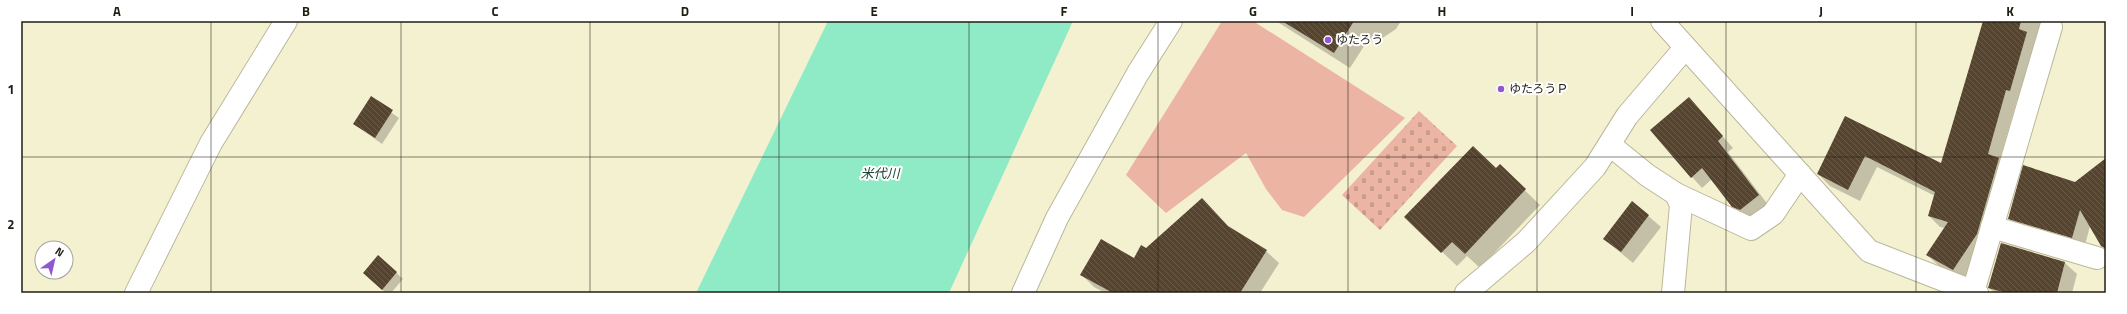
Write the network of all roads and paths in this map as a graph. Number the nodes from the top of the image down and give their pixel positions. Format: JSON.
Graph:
{"nodes":[{"id":1,"x":286,"y":21,"type":"edge"},
{"id":2,"x":1171,"y":21,"type":"edge"},
{"id":3,"x":1662,"y":21,"type":"edge"},
{"id":4,"x":2051,"y":27,"type":"dead end"},
{"id":5,"x":1685,"y":48,"type":"junction"},
{"id":6,"x":1610,"y":145,"type":"junction"},
{"id":7,"x":1800,"y":174,"type":"junction"},
{"id":8,"x":1676,"y":194,"type":"junction"},
{"id":9,"x":1992,"y":227,"type":"junction"},
{"id":10,"x":2097,"y":258,"type":"dead end"},
{"id":11,"x":1975,"y":292,"type":"edge"},
{"id":12,"x":136,"y":293,"type":"edge"},
{"id":13,"x":1023,"y":293,"type":"edge"},
{"id":14,"x":1466,"y":293,"type":"edge"},
{"id":15,"x":1673,"y":293,"type":"edge"}],
"edges":[{"from":1,"to":12,"type":"street"},
{"from":2,"to":13,"type":"street"},
{"from":3,"to":5,"type":"street"},
{"from":4,"to":9,"type":"street"},
{"from":5,"to":6,"type":"street"},
{"from":5,"to":7,"type":"street"},
{"from":6,"to":8,"type":"street"},
{"from":6,"to":14,"type":"street"},
{"from":7,"to":8,"type":"street"},
{"from":7,"to":11,"type":"street"},
{"from":8,"to":15,"type":"street"},
{"from":9,"to":10,"type":"street"},
{"from":9,"to":11,"type":"street"}]}
